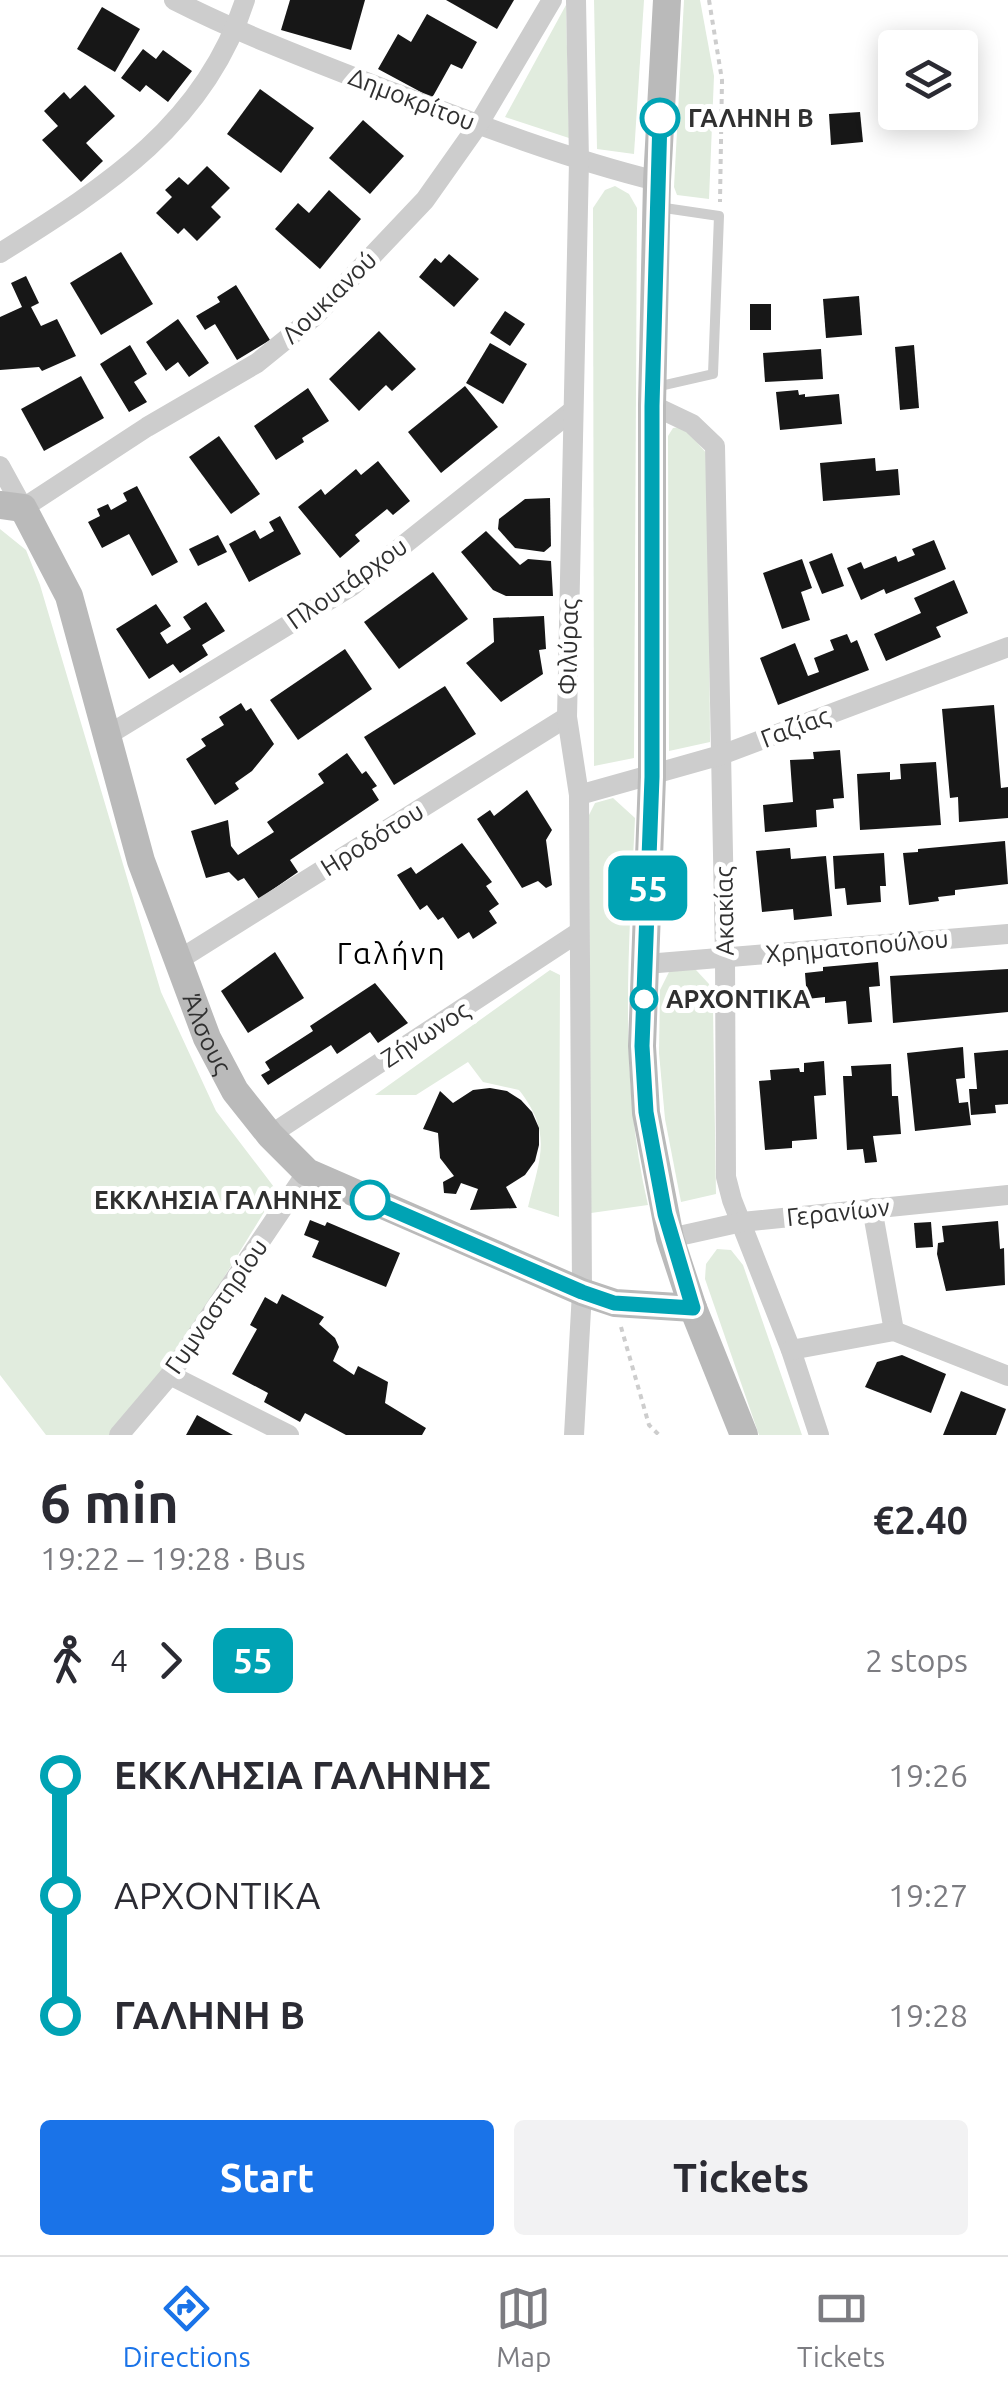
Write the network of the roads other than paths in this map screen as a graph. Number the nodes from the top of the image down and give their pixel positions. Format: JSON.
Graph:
{"nodes":[{"id":1,"x":174,"y":0,"type":"edge"},
{"id":2,"x":245,"y":0,"type":"edge"},
{"id":3,"x":552,"y":0,"type":"edge"},
{"id":4,"x":576,"y":0,"type":"edge"},
{"id":5,"x":667,"y":0,"type":"edge"},
{"id":6,"x":235,"y":30,"type":"junction"},
{"id":7,"x":478,"y":125,"type":"junction"},
{"id":8,"x":579,"y":161,"type":"junction"},
{"id":9,"x":657,"y":194,"type":"junction"},
{"id":10,"x":0,"y":252,"type":"edge"},
{"id":11,"x":652,"y":396,"type":"junction"},
{"id":12,"x":572,"y":411,"type":"junction"},
{"id":13,"x":0,"y":466,"type":"edge"},
{"id":14,"x":11,"y":506,"type":"edge"},
{"id":15,"x":1008,"y":647,"type":"edge"},
{"id":16,"x":567,"y":717,"type":"junction"},
{"id":17,"x":108,"y":735,"type":"junction"},
{"id":18,"x":721,"y":755,"type":"junction"},
{"id":19,"x":652,"y":777,"type":"junction"},
{"id":20,"x":579,"y":795,"type":"junction"},
{"id":21,"x":579,"y":932,"type":"junction"},
{"id":22,"x":1008,"y":934,"type":"edge"},
{"id":23,"x":725,"y":956,"type":"junction"},
{"id":24,"x":177,"y":961,"type":"junction"},
{"id":25,"x":646,"y":964,"type":"junction"},
{"id":26,"x":270,"y":1134,"type":"junction"},
{"id":27,"x":308,"y":1172,"type":"junction"},
{"id":28,"x":1008,"y":1195,"type":"edge"},
{"id":29,"x":872,"y":1208,"type":"junction"},
{"id":30,"x":742,"y":1222,"type":"junction"},
{"id":31,"x":670,"y":1238,"type":"junction"},
{"id":32,"x":582,"y":1292,"type":"junction"},
{"id":33,"x":693,"y":1308,"type":"junction"},
{"id":34,"x":894,"y":1331,"type":"junction"},
{"id":35,"x":791,"y":1350,"type":"junction"},
{"id":36,"x":170,"y":1375,"type":"junction"},
{"id":37,"x":1008,"y":1376,"type":"edge"},
{"id":38,"x":119,"y":1435,"type":"edge"},
{"id":39,"x":289,"y":1435,"type":"edge"},
{"id":40,"x":574,"y":1435,"type":"edge"},
{"id":41,"x":744,"y":1435,"type":"edge"},
{"id":42,"x":820,"y":1435,"type":"edge"}],
"edges":[{"from":1,"to":6,"type":"street","name":"Δημοκρίτου"},
{"from":2,"to":6,"type":"street"},
{"from":3,"to":7,"type":"street","name":"Λουκιανού"},
{"from":4,"to":8,"type":"street","name":"Φιλύρας"},
{"from":5,"to":9,"type":"main road"},
{"from":6,"to":7,"type":"street","name":"Δημοκρίτου"},
{"from":6,"to":10,"type":"street"},
{"from":7,"to":8,"type":"street","name":"Δημοκρίτου"},
{"from":7,"to":14,"type":"street","name":"Λουκιανού"},
{"from":8,"to":9,"type":"street","name":"Δημοκρίτου"},
{"from":8,"to":12,"type":"street","name":"Φιλύρας"},
{"from":9,"to":11,"type":"main road"},
{"from":9,"to":11,"type":"lane"},
{"from":11,"to":18,"type":"street","name":"Ακακίας"},
{"from":11,"to":19,"type":"main road"},
{"from":12,"to":16,"type":"street","name":"Φιλύρας"},
{"from":12,"to":17,"type":"street","name":"Πλουτάρχου"},
{"from":13,"to":14,"type":"street"},
{"from":14,"to":17,"type":"main road","name":"Άλσους"},
{"from":15,"to":18,"type":"street","name":"Γαζίας"},
{"from":16,"to":20,"type":"street","name":"Φιλύρας"},
{"from":16,"to":24,"type":"street","name":"Ηροδότου"},
{"from":17,"to":24,"type":"main road","name":"Άλσους"},
{"from":18,"to":19,"type":"street","name":"Γαζίας"},
{"from":18,"to":23,"type":"street","name":"Ακακίας"},
{"from":19,"to":20,"type":"street","name":"Γαζίας"},
{"from":19,"to":25,"type":"main road"},
{"from":20,"to":21,"type":"street","name":"Φιλύρας"},
{"from":21,"to":26,"type":"street","name":"Ζήνωνος"},
{"from":21,"to":32,"type":"street","name":"Φιλύρας"},
{"from":22,"to":23,"type":"street","name":"Χρηματοπούλου"},
{"from":23,"to":25,"type":"street","name":"Χρηματοπούλου"},
{"from":23,"to":30,"type":"street","name":"Ακακίας"},
{"from":24,"to":26,"type":"main road","name":"Άλσους"},
{"from":25,"to":31,"type":"main road"},
{"from":26,"to":27,"type":"main road","name":"Άλσους"},
{"from":27,"to":32,"type":"main road","name":"Άλσους"},
{"from":27,"to":36,"type":"street","name":"Γυμναστηρίου"},
{"from":28,"to":29,"type":"street","name":"Γερανίων"},
{"from":29,"to":30,"type":"street","name":"Γερανίων"},
{"from":29,"to":34,"type":"street"},
{"from":30,"to":31,"type":"street","name":"Γερανίων"},
{"from":30,"to":35,"type":"street","name":"Ακακίας"},
{"from":31,"to":33,"type":"main road"},
{"from":32,"to":33,"type":"main road","name":"Άλσους"},
{"from":32,"to":40,"type":"street","name":"Φιλύρας"},
{"from":33,"to":41,"type":"main road"},
{"from":34,"to":35,"type":"street"},
{"from":34,"to":37,"type":"street"},
{"from":35,"to":42,"type":"street","name":"Ακακίας"},
{"from":36,"to":38,"type":"street","name":"Γυμναστηρίου"},
{"from":36,"to":39,"type":"street"}]}
